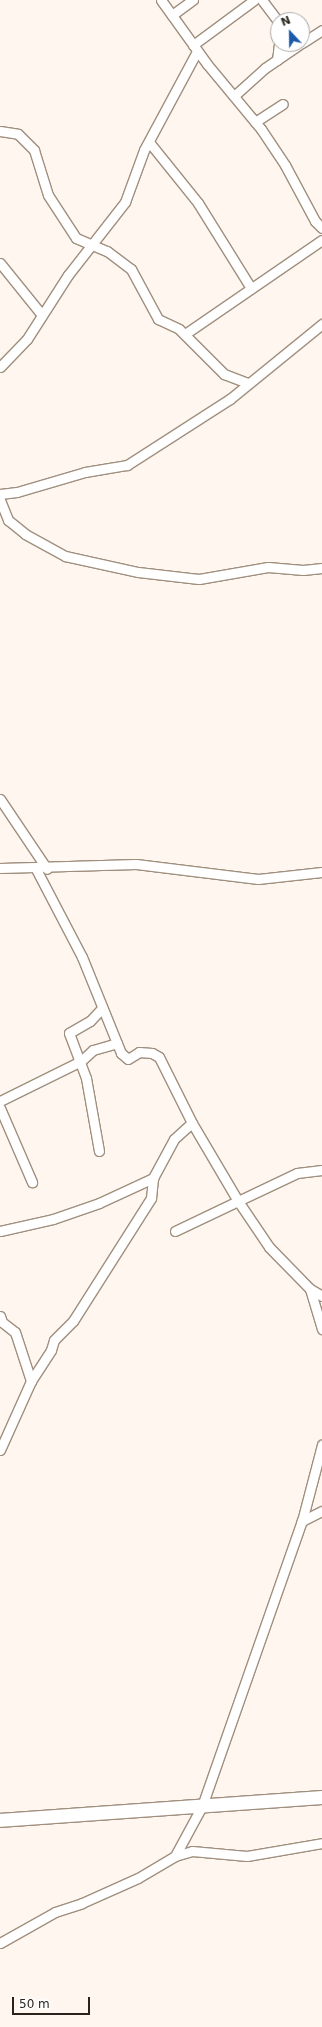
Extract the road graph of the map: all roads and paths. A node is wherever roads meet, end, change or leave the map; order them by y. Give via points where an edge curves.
1 (161, 0) edge
2 (193, 0) edge
3 (254, 0) edge
4 (262, 0) edge
5 (271, 12) edge
6 (172, 15) junction
7 (322, 30) edge
8 (310, 37) edge
9 (195, 48) junction
10 (278, 52) edge
11 (288, 52) edge
12 (277, 60) junction
13 (235, 96) junction
14 (283, 104) dead end
15 (255, 122) junction
16 (0, 131) edge
17 (149, 142) junction
18 (322, 228) edge
19 (322, 240) edge
20 (92, 245) junction
21 (0, 264) edge
22 (251, 288) junction
23 (42, 316) junction
24 (322, 324) edge
25 (185, 334) junction
26 (0, 367) edge
27 (248, 383) junction
28 (0, 494) edge
29 (0, 500) edge
30 (322, 568) edge
31 (0, 799) edge
32 (0, 868) edge
33 (47, 868) junction
34 (36, 869) junction
35 (322, 872) edge
36 (102, 1008) junction
37 (117, 1043) junction
38 (81, 1061) junction
39 (0, 1101) edge
40 (0, 1108) edge
41 (192, 1123) junction
42 (99, 1151) dead end
43 (322, 1170) edge
44 (153, 1178) junction
45 (32, 1182) dead end
46 (238, 1200) junction
47 (0, 1231) edge
48 (175, 1231) dead end
49 (310, 1290) junction
50 (322, 1296) edge
51 (0, 1316) edge
52 (322, 1329) edge
53 (31, 1381) junction
54 (322, 1445) edge
55 (0, 1450) edge
56 (322, 1511) edge
57 (302, 1521) junction
58 (322, 1797) edge
59 (202, 1806) junction
60 (0, 1820) edge
61 (322, 1843) edge
62 (175, 1856) junction
63 (0, 1943) edge

1 - 6 street
2 - 6 street
3 - 9 street
4 - 5 street
6 - 9 street
7 - 8 street
9 - 13 street
9 - 17 street
10 - 12 street
11 - 12 street
12 - 13 street
13 - 15 street
14 - 15 street
15 - 18 street via 285,165 315,221
16 - 20 street via 18,134 26,140 34,150 40,175 57,211 76,238
17 - 20 street via 125,202
17 - 22 street via 198,203
19 - 22 street
20 - 23 street
20 - 25 street via 106,251 130,269 158,319
21 - 23 street
22 - 25 street
23 - 26 street via 27,339
24 - 27 street
25 - 27 street via 224,374
27 - 28 street via 230,399 127,465 85,472 17,492
29 - 30 street via 8,520 25,534 65,556 138,572 199,579 268,567 303,570
31 - 33 street
32 - 34 street
33 - 34 street
33 - 35 street via 136,864 258,879
34 - 36 street via 82,957
36 - 37 street
36 - 38 street via 90,1021 69,1033
37 - 38 street via 93,1050
37 - 41 street via 128,1059 139,1052 152,1052 159,1057
38 - 39 street
38 - 42 street
40 - 45 street
41 - 44 street via 174,1139
41 - 46 street
43 - 46 street via 297,1173
44 - 47 street via 93,1205 53,1219
44 - 53 street via 151,1198 73,1321 54,1340
46 - 48 street
46 - 49 street via 269,1247
49 - 50 street
49 - 52 street
51 - 53 street via 2,1322 15,1332
53 - 55 street
54 - 57 street
56 - 57 street
57 - 59 street
58 - 59 main road
59 - 60 main road
59 - 62 street
61 - 62 street via 247,1856 192,1852
62 - 63 street via 138,1878 55,1912

